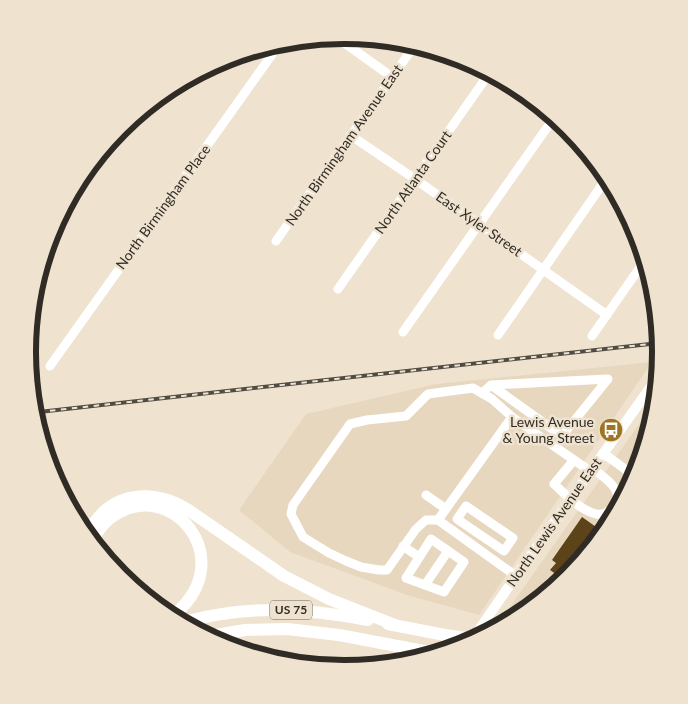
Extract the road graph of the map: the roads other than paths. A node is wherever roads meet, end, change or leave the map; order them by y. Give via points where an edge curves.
1 (346, 44) edge
2 (410, 52) edge
3 (273, 53) edge
4 (392, 77) junction
5 (485, 79) edge
6 (550, 123) edge
7 (350, 135) junction
8 (415, 179) junction
9 (602, 185) edge
10 (479, 224) junction
11 (276, 241) dead end
12 (640, 268) edge
13 (543, 270) junction
14 (338, 289) dead end
15 (606, 315) junction
16 (403, 332) dead end
17 (498, 335) dead end
18 (592, 336) dead end
19 (50, 366) dead end
20 (491, 385) junction
21 (649, 389) edge
22 (482, 393) junction
23 (512, 417) junction
24 (603, 453) junction
25 (574, 460) junction
26 (591, 470) junction
27 (628, 471) edge
28 (617, 494) edge
29 (426, 495) dead end
30 (570, 499) junction
31 (448, 506) junction
32 (463, 512) junction
33 (607, 513) edge
34 (438, 520) junction
35 (91, 527) edge
36 (96, 534) edge
37 (404, 546) junction
38 (448, 551) junction
39 (419, 557) junction
40 (516, 576) junction
41 (425, 585) junction
42 (178, 611) edge
43 (192, 620) edge
44 (395, 626) junction
45 (481, 628) edge
46 (222, 634) edge
47 (459, 637) edge
48 (419, 650) edge

1 - 4 street
2 - 4 street, North Birmingham Avenue East
3 - 19 street, North Birmingham Place
4 - 7 street, North Birmingham Avenue East
5 - 8 street, North Atlanta Court
6 - 10 street
7 - 8 street, East Xyler Street
7 - 11 street, North Birmingham Avenue East
8 - 10 street, East Xyler Street
8 - 14 street, North Atlanta Court
9 - 13 street
10 - 13 street, East Xyler Street
10 - 16 street
12 - 15 street
13 - 15 street, East Xyler Street
13 - 17 street
15 - 18 street
20 - 20 street via 579,381 608,379 562,436
20 - 22 street
21 - 24 main road, North Lewis Avenue East
22 - 23 street
22 - 37 street via 473,388 428,394 406,416 350,424 292,505 292,514 303,537 329,553 361,566 387,570
23 - 25 street
23 - 31 street
24 - 26 main road, North Lewis Avenue East
24 - 27 street
25 - 26 street
25 - 30 street via 554,484
26 - 28 street via 615,488
26 - 30 main road, North Lewis Avenue East
29 - 31 street
30 - 33 street via 589,512 601,515
30 - 40 main road, North Lewis Avenue East
31 - 32 street
31 - 34 street
32 - 32 street via 458,519 504,551 513,538 466,506
34 - 37 street via 426,520
34 - 40 street
35 - 44 highway via 106,510 119,502 145,496 164,499 187,509 284,576
36 - 42 highway via 111,517 137,507 162,508 182,520 198,542 202,570 195,590
37 - 39 street
38 - 39 street via 431,539
38 - 41 street
38 - 41 street via 464,562 444,592
39 - 41 street via 406,578
40 - 45 main road, North Lewis Avenue East
43 - 44 highway, US 75 via 231,612 292,610
44 - 47 highway, US 75
46 - 48 highway, US 75 via 288,629

